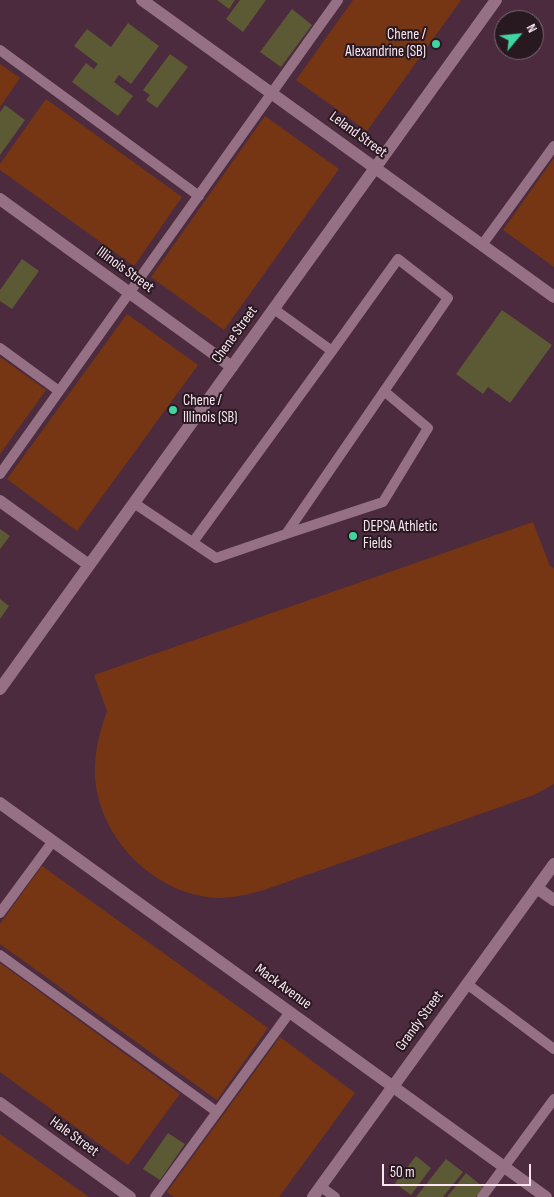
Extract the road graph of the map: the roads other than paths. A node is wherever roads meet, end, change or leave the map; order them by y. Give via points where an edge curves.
1 (142, 0) edge
2 (338, 0) edge
3 (496, 0) edge
4 (0, 50) edge
5 (271, 93) junction
6 (554, 146) edge
7 (375, 168) junction
8 (199, 196) junction
9 (0, 199) edge
10 (482, 245) junction
11 (130, 293) junction
12 (554, 297) edge
13 (274, 309) junction
14 (0, 348) edge
15 (332, 351) junction
16 (232, 367) junction
17 (59, 391) junction
18 (384, 391) junction
19 (0, 474) edge
20 (0, 501) edge
21 (134, 503) junction
22 (286, 534) junction
23 (192, 542) junction
24 (89, 565) junction
25 (0, 688) edge
26 (0, 803) edge
27 (53, 841) junction
28 (554, 864) edge
29 (537, 888) junction
30 (554, 900) edge
31 (0, 913) edge
32 (0, 955) edge
33 (467, 984) junction
34 (290, 1012) junction
35 (554, 1049) edge
36 (393, 1086) junction
37 (554, 1099) edge
38 (0, 1103) edge
39 (217, 1112) junction
40 (503, 1166) junction
41 (317, 1192) edge
42 (130, 1197) edge
43 (155, 1197) edge
44 (335, 1197) edge
45 (482, 1197) edge
46 (546, 1197) edge

1 - 5 street, Leland Street
2 - 5 lane
3 - 7 street, Chene Street
4 - 8 lane
5 - 7 street, Leland Street
5 - 8 lane
6 - 10 lane
7 - 10 street, Leland Street
7 - 13 street, Chene Street
8 - 11 lane
9 - 11 street, Illinois Street
10 - 12 street, Leland Street
11 - 16 street, Illinois Street
11 - 17 lane
13 - 15 lane
13 - 16 street, Chene Street
14 - 17 lane
15 - 18 lane via 398,259 448,298
15 - 23 lane
16 - 21 street, Chene Street
17 - 19 lane
18 - 22 lane
18 - 22 lane via 428,428 383,502
20 - 24 street
21 - 23 lane
21 - 24 street, Chene Street
22 - 23 lane via 216,558
24 - 25 street, Chene Street
26 - 27 street, Mack Avenue
27 - 31 lane
27 - 34 street, Mack Avenue
28 - 29 street, Grandy Street
29 - 30 street
29 - 33 street, Grandy Street
32 - 39 lane
33 - 35 lane
33 - 36 street, Grandy Street
34 - 36 street, Mack Avenue
34 - 39 lane
36 - 40 street, Mack Avenue
36 - 41 street, Grandy Street
37 - 40 lane
38 - 42 street, Hale Street
39 - 43 lane
40 - 45 lane
40 - 46 street, Mack Avenue
41 - 44 lane

